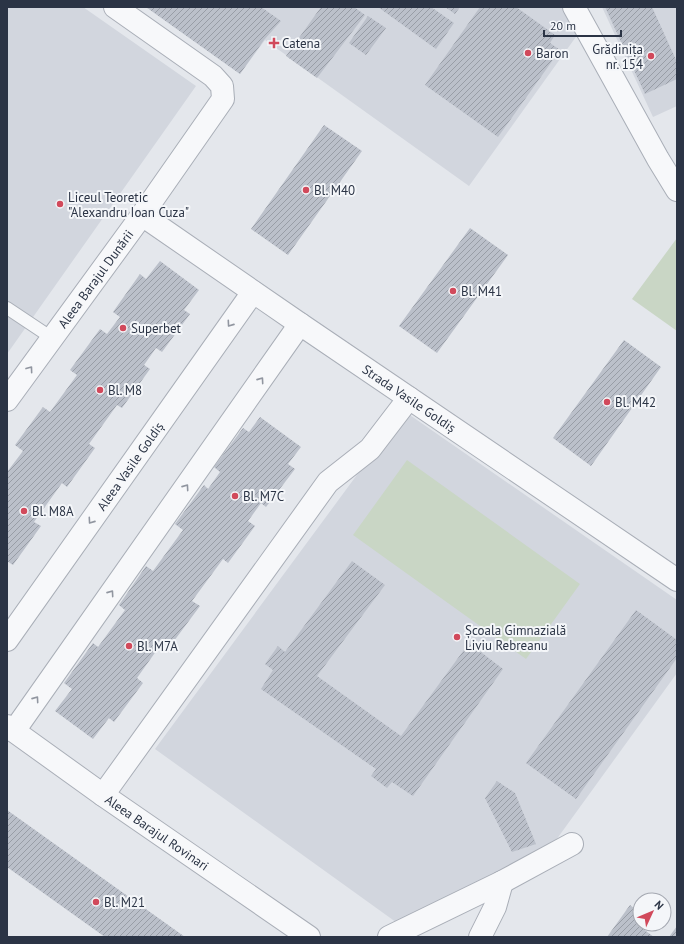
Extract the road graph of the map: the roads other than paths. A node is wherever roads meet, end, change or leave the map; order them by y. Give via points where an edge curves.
1 (115, 7) edge
2 (574, 7) edge
3 (677, 190) edge
4 (142, 215) junction
5 (253, 292) junction
6 (7, 308) edge
7 (300, 324) junction
8 (52, 338) junction
9 (409, 398) junction
10 (7, 400) edge
11 (677, 580) edge
12 (7, 640) edge
13 (10, 729) edge
14 (102, 795) junction
15 (572, 844) dead end
16 (502, 882) junction
17 (309, 937) edge
18 (389, 937) edge
19 (480, 937) edge

1 - 4 street, Aleea Barajul Dunării via 213,76 222,86 223,99
2 - 3 street
4 - 5 street, Strada Vasile Goldiș
4 - 8 street, Aleea Barajul Dunării
5 - 7 street, Strada Vasile Goldiș
5 -> 12 street, Aleea Vasile Goldiș
6 - 8 lane
7 - 9 street, Strada Vasile Goldiș
13 -> 7 street
10 -> 8 street, Aleea Barajul Dunării
9 - 11 street, Strada Vasile Goldiș
9 - 14 street via 370,449 328,482
13 - 14 street, Aleea Barajul Rovinari
14 - 17 street, Aleea Barajul Rovinari
15 - 16 street
16 - 18 street
16 - 19 street via 495,907

